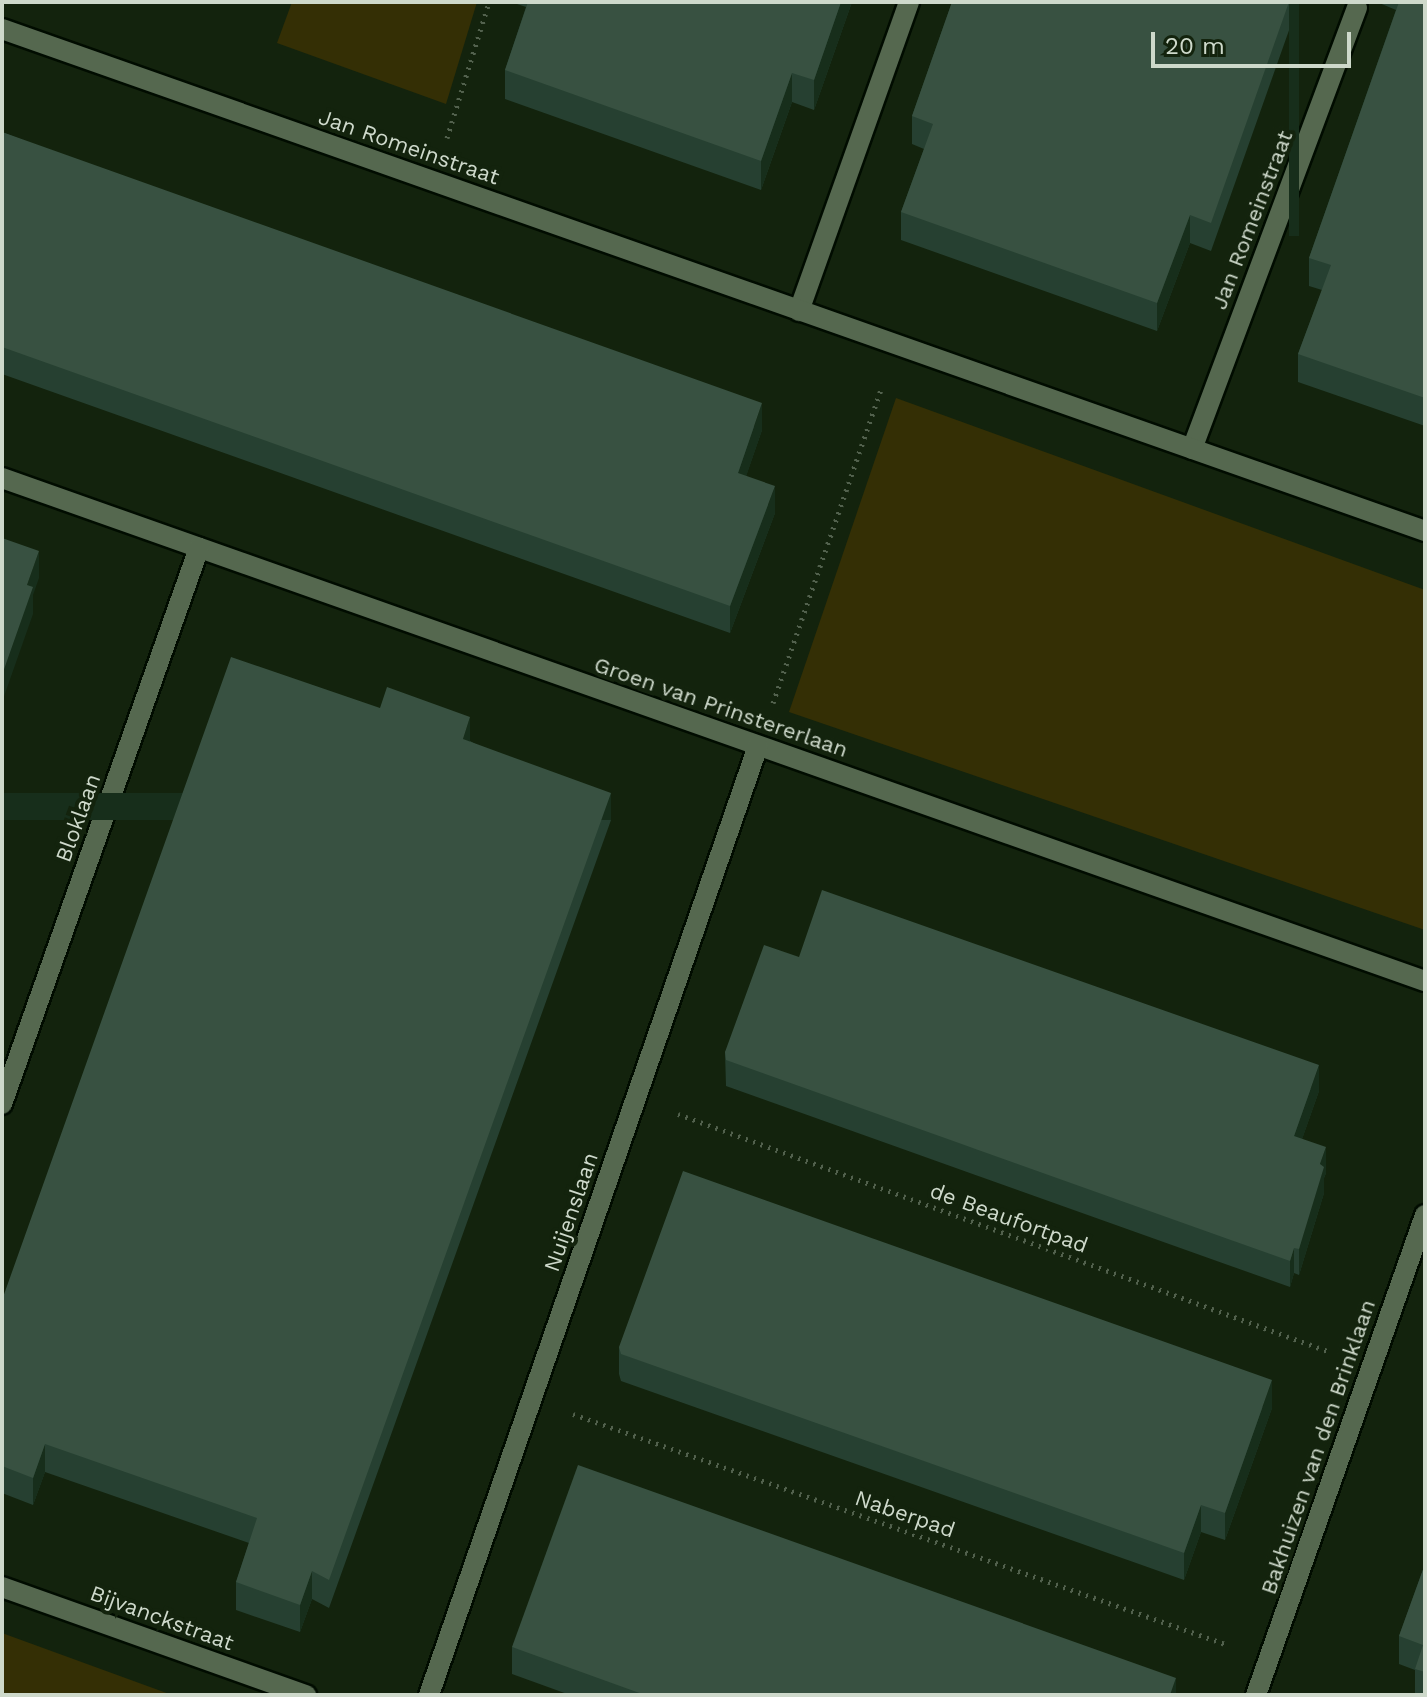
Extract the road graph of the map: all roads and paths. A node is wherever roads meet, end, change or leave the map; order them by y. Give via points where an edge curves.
1 (489, 2) edge
2 (909, 2) edge
3 (1357, 8) dead end
4 (2, 29) edge
5 (434, 181) junction
6 (799, 311) junction
7 (897, 345) junction
8 (1192, 449) junction
9 (2, 478) edge
10 (1425, 531) edge
11 (199, 548) junction
12 (758, 746) junction
13 (1425, 981) edge
14 (636, 1098) junction
15 (2, 1104) edge
16 (1425, 1215) edge
17 (1371, 1367) junction
18 (531, 1399) junction
19 (2, 1587) edge
20 (1268, 1660) junction
21 (306, 1695) edge
22 (429, 1695) edge
23 (1256, 1695) edge

1 - 5 path
2 - 6 street
3 - 8 street, Jan Romeinstraat
4 - 5 street, Jan Romeinstraat
5 - 6 street, Jan Romeinstraat
6 - 7 street, Jan Romeinstraat
7 - 8 street, Jan Romeinstraat
7 - 12 path
8 - 10 street, Jan Romeinstraat
9 - 11 street, Groen van Prinstererlaan
11 - 12 street, Groen van Prinstererlaan
11 - 15 street, Bloklaan
12 - 13 street, Groen van Prinstererlaan
12 - 14 street, Nuijenslaan
14 - 17 path, de Beaufortpad
14 - 18 street, Nuijenslaan
16 - 17 street, Bakhuizen van den Brinklaan
17 - 20 street, Bakhuizen van den Brinklaan
18 - 20 path, Naberpad
18 - 22 street, Nuijenslaan
19 - 21 street, Bijvanckstraat
20 - 23 street, Bakhuizen van den Brinklaan

